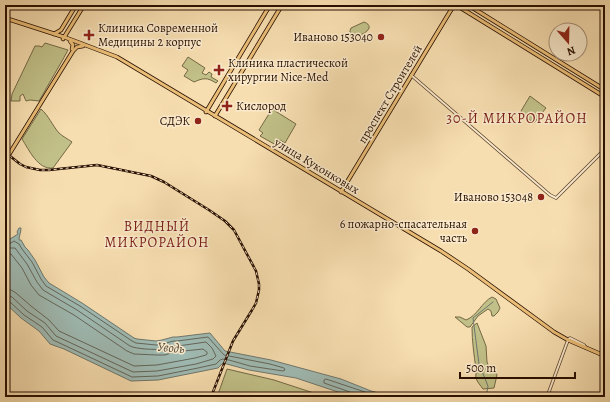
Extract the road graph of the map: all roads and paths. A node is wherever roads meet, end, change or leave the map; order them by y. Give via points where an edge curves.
1 (76, 5) edge
2 (84, 5) edge
3 (270, 5) edge
4 (282, 5) edge
5 (454, 5) edge
6 (468, 5) edge
7 (70, 16) junction
8 (5, 19) edge
9 (75, 19) junction
10 (66, 33) junction
11 (54, 34) junction
12 (63, 38) junction
13 (70, 40) junction
14 (78, 43) junction
15 (532, 45) junction
16 (82, 46) junction
17 (73, 50) junction
18 (529, 50) junction
19 (548, 55) edge
20 (547, 61) joint
21 (560, 62) edge
22 (411, 75) junction
23 (583, 76) junction
24 (580, 82) junction
25 (605, 90) edge
26 (605, 97) edge
27 (210, 113) junction
28 (605, 148) edge
29 (5, 160) edge
30 (296, 165) junction
31 (341, 191) junction
32 (568, 340) junction
33 (604, 356) edge
34 (547, 397) edge

1 - 7 main road
2 - 9 main road
3 - 27 main road
4 - 27 main road via 217,112
5 - 18 main road
5 - 22 main road, проспект Строителей
6 - 15 main road
7 - 9 main road
7 - 11 main road via 61,30
8 - 11 main road, улица Куконковых
8 - 12 main road, улица Куконковых
9 - 10 main road
10 - 12 main road
10 - 13 main road
11 - 12 main road, улица Куконковых
12 - 13 main road, улица Куконковых
13 - 14 main road, улица Куконковых
13 - 17 main road
14 - 16 main road, улица Куконковых
14 - 17 main road
14 - 27 main road, улица Куконковых via 118,57
15 - 18 street
15 - 19 main road
16 - 17 main road
16 - 27 main road, улица Куконковых via 117,59
17 - 29 main road
18 - 20 main road
20 - 24 main road
21 - 23 main road
22 - 28 street via 550,196 556,198
22 - 31 main road, проспект Строителей
23 - 24 street
23 - 25 main road
24 - 26 main road
27 - 30 main road, улица Куконковых
27 - 30 main road, улица Куконковых
30 - 31 main road, улица Куконковых
31 - 32 main road, улица Куконковых via 460,264 547,329
32 - 33 main road, улица Куконковых
32 - 33 main road, улица Куконковых
32 - 34 street

